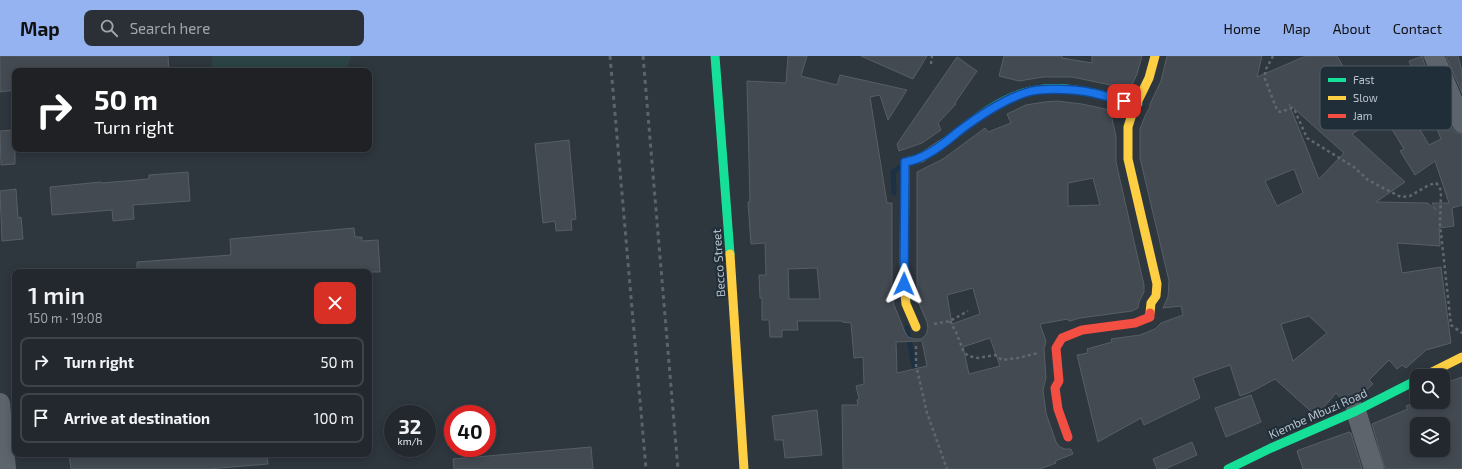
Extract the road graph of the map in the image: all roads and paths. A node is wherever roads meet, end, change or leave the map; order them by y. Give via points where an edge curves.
1 (715, 56) edge
2 (932, 56) edge
3 (1155, 56) edge
4 (1273, 56) edge
5 (1434, 56) edge
6 (931, 64) dead end
7 (1438, 66) edge
8 (1452, 99) edge
9 (1138, 104) junction
10 (1462, 123) edge
11 (968, 310) dead end
12 (950, 321) junction
13 (916, 327) junction
14 (1462, 333) edge
15 (1062, 338) junction
16 (1462, 357) edge
17 (1438, 369) edge
18 (1410, 384) edge
19 (0, 403) edge
20 (1356, 411) junction
21 (1068, 436) dead end
22 (6, 469) edge
23 (744, 469) edge
24 (947, 469) edge
25 (1228, 469) edge
26 (1374, 469) edge

1 - 23 street, Becco Street
2 - 6 path
3 - 9 street
4 - 14 path via 1265,71 1265,79 1277,110 1280,112 1292,108 1307,138 1354,167 1368,180 1401,197 1410,196 1429,184 1436,183 1439,186 1442,196 1440,224 1451,325
5 - 7 street
8 - 10 street
9 - 13 street via 1082,91 1029,91 977,117 940,147 905,162 904,284 906,304
9 - 15 street via 1128,127 1128,159 1157,284 1150,317 1135,323 1082,330
11 - 12 path
12 - 13 path
12 - 15 path via 963,350 968,356 978,358 995,355 1002,360 1036,354
13 - 24 path via 916,365 928,413
15 - 21 street via 1056,348 1059,381 1055,388 1058,409
16 - 17 street
18 - 20 street, Kiembe Mbuzi Road
19 - 22 street
20 - 25 street, Kiembe Mbuzi Road
20 - 26 street

